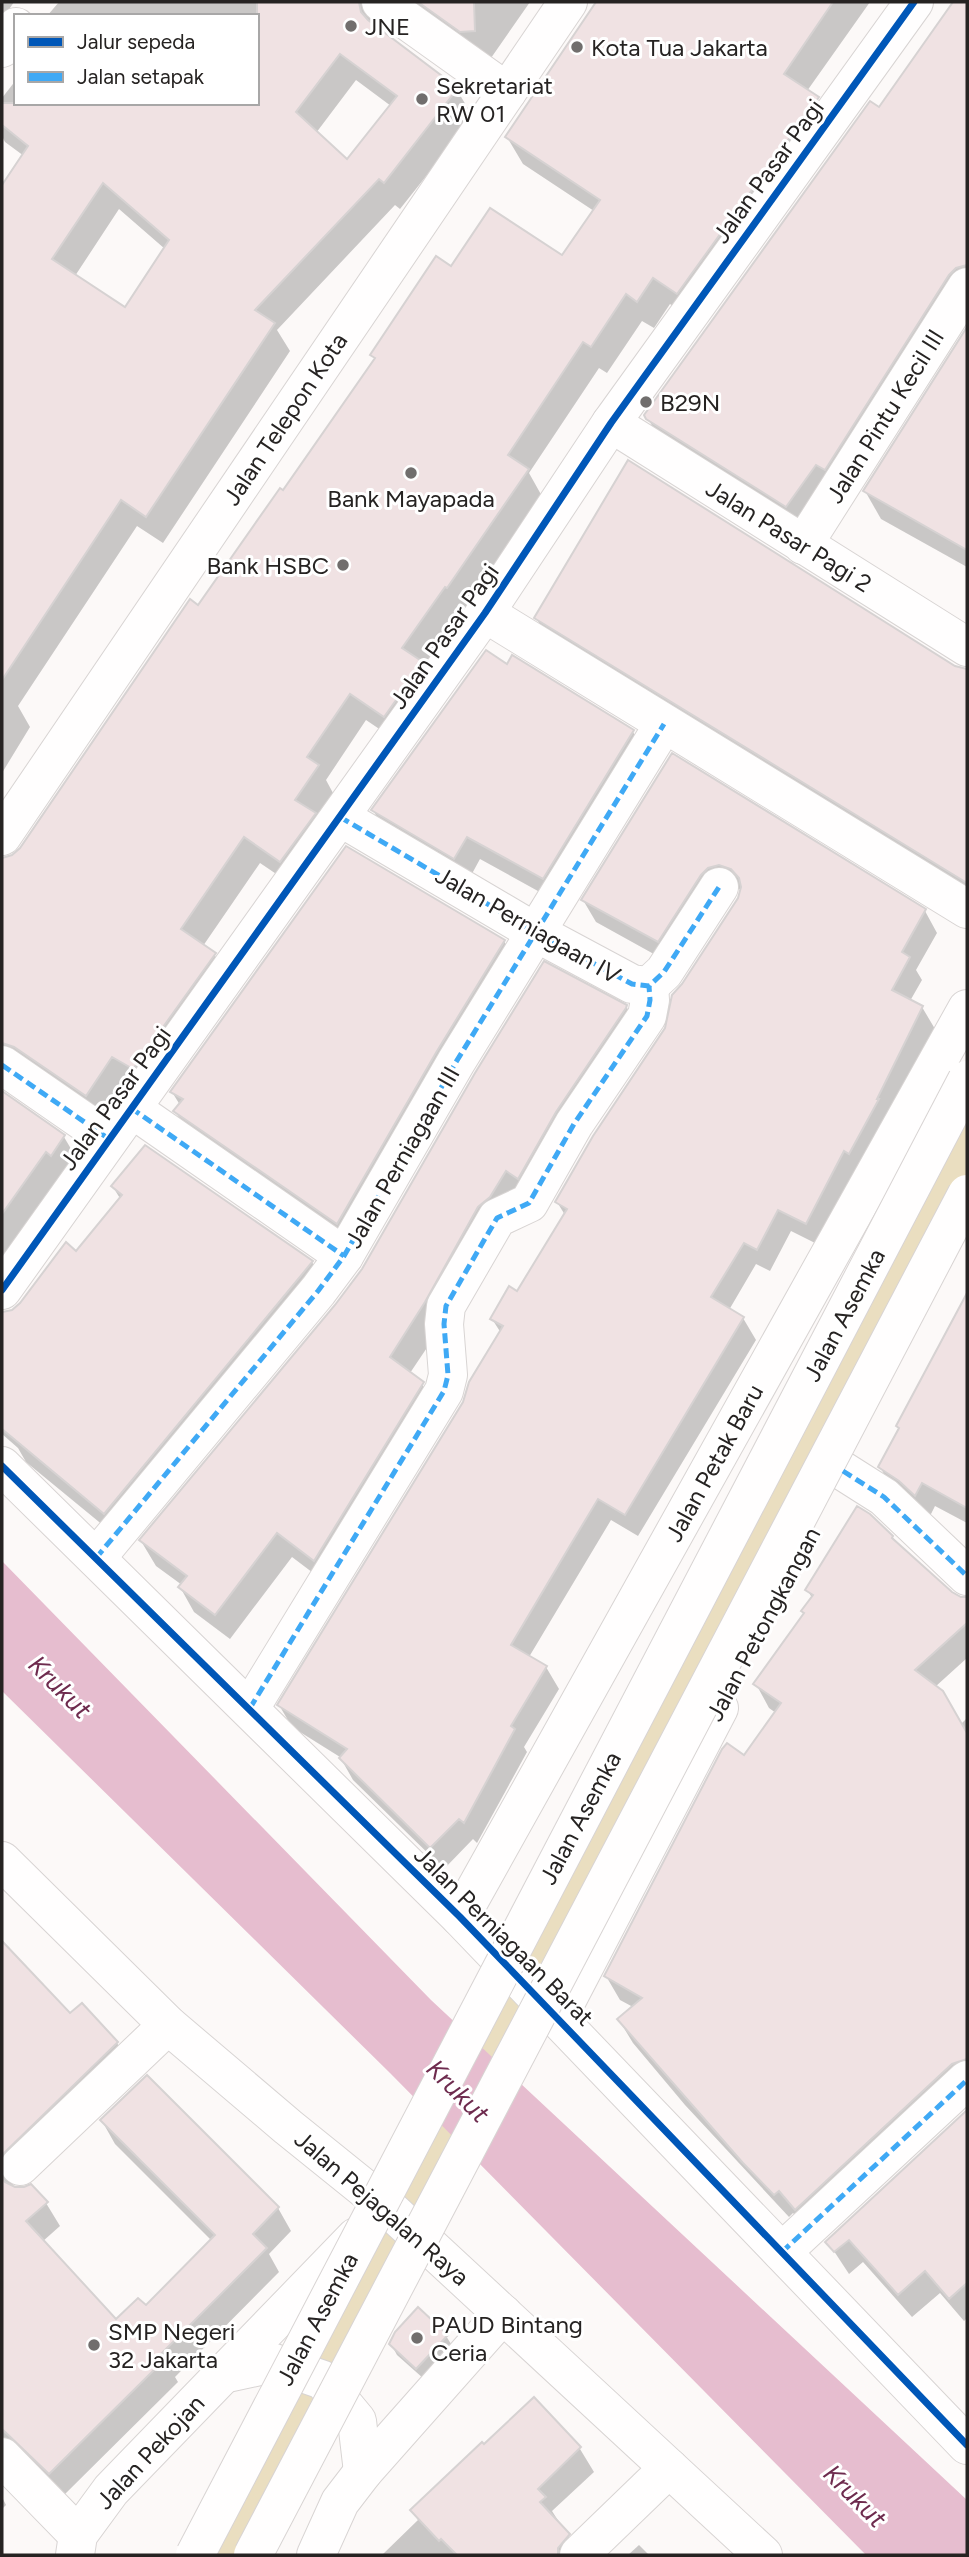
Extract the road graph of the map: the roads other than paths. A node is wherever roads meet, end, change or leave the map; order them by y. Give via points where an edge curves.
1 (381, 2) edge
2 (568, 2) edge
3 (914, 2) edge
4 (14, 30) edge
5 (2, 48) edge
6 (507, 92) junction
7 (967, 287) edge
8 (611, 424) junction
9 (803, 545) junction
10 (485, 613) junction
11 (967, 647) edge
12 (664, 724) junction
13 (340, 817) junction
14 (2, 835) edge
15 (719, 887) dead end
16 (967, 909) edge
17 (535, 932) junction
18 (649, 986) junction
19 (967, 1009) edge
20 (2, 1065) edge
21 (967, 1080) edge
22 (131, 1108) junction
23 (108, 1139) junction
24 (967, 1194) edge
25 (967, 1231) edge
26 (344, 1256) junction
27 (2, 1290) edge
28 (2, 1466) edge
29 (843, 1471) junction
30 (96, 1558) junction
31 (967, 1576) edge
32 (250, 1708) junction
33 (2, 1861) edge
34 (460, 1917) junction
35 (558, 2017) junction
36 (168, 2025) junction
37 (967, 2080) edge
38 (20, 2166) dead end
39 (386, 2207) junction
40 (782, 2252) junction
41 (503, 2314) junction
42 (223, 2374) junction
43 (967, 2445) edge
44 (2, 2457) edge
45 (669, 2468) junction
46 (363, 2472) junction
47 (77, 2545) edge
48 (195, 2555) edge
49 (253, 2555) edge
50 (316, 2555) edge
51 (579, 2555) edge
52 (763, 2555) edge

1 - 6 street
2 - 6 street, Jalan Telepon Kota
3 - 8 street, Jalan Pasar Pagi
4 - 5 street
6 - 14 street, Jalan Telepon Kota
7 - 9 street, Jalan Pintu Kecil III
8 - 9 street, Jalan Pasar Pagi 2
8 - 10 street, Jalan Pasar Pagi
9 - 11 street, Jalan Pasar Pagi 2
10 - 12 street
10 - 13 street, Jalan Pasar Pagi
12 - 16 street
12 - 17 street, Jalan Perniagaan III
13 - 17 street, Jalan Perniagaan IV
13 - 22 street, Jalan Pasar Pagi
15 - 18 street, Jalan Perniagaan IV via 664,972
17 - 18 street, Jalan Perniagaan IV via 632,984
17 - 26 street, Jalan Perniagaan III
18 - 32 street via 647,1016 574,1124 529,1203 497,1218 446,1306 448,1375 444,1391
19 - 34 street, Jalan Petak Baru
20 - 23 street
21 - 48 street, Jalan Asemka, bridge
22 - 23 street, Jalan Pasar Pagi
22 - 26 street
23 - 27 street, Jalan Pasar Pagi
24 - 49 street, bridge
25 - 29 street, Jalan Petongkangan
26 - 30 street, Jalan Perniagaan III
28 - 30 street, Jalan Perniagaan Barat
29 - 31 street via 884,1497
29 - 35 street, Jalan Petongkangan
30 - 32 street, Jalan Perniagaan Barat
32 - 34 street, Jalan Perniagaan Barat
33 - 36 street, Jalan Pejagalan Raya
34 - 35 street, Jalan Perniagaan Barat
35 - 40 street, Jalan Perniagaan Barat
36 - 38 street
36 - 39 street, Jalan Pejagalan Raya
37 - 40 street
39 - 41 street, Jalan Pejagalan Raya
39 - 42 street, Jalan Pekojan
40 - 43 street, Jalan Perniagaan Barat
41 - 45 street, Jalan Pejagalan Raya
41 - 46 street
42 - 46 street via 274,2363 323,2380 356,2420
42 - 47 street, Jalan Pekojan via 111,2490
44 - 47 street
45 - 51 street
45 - 52 street, Jalan Pejagalan Raya
46 - 50 street via 340,2502

